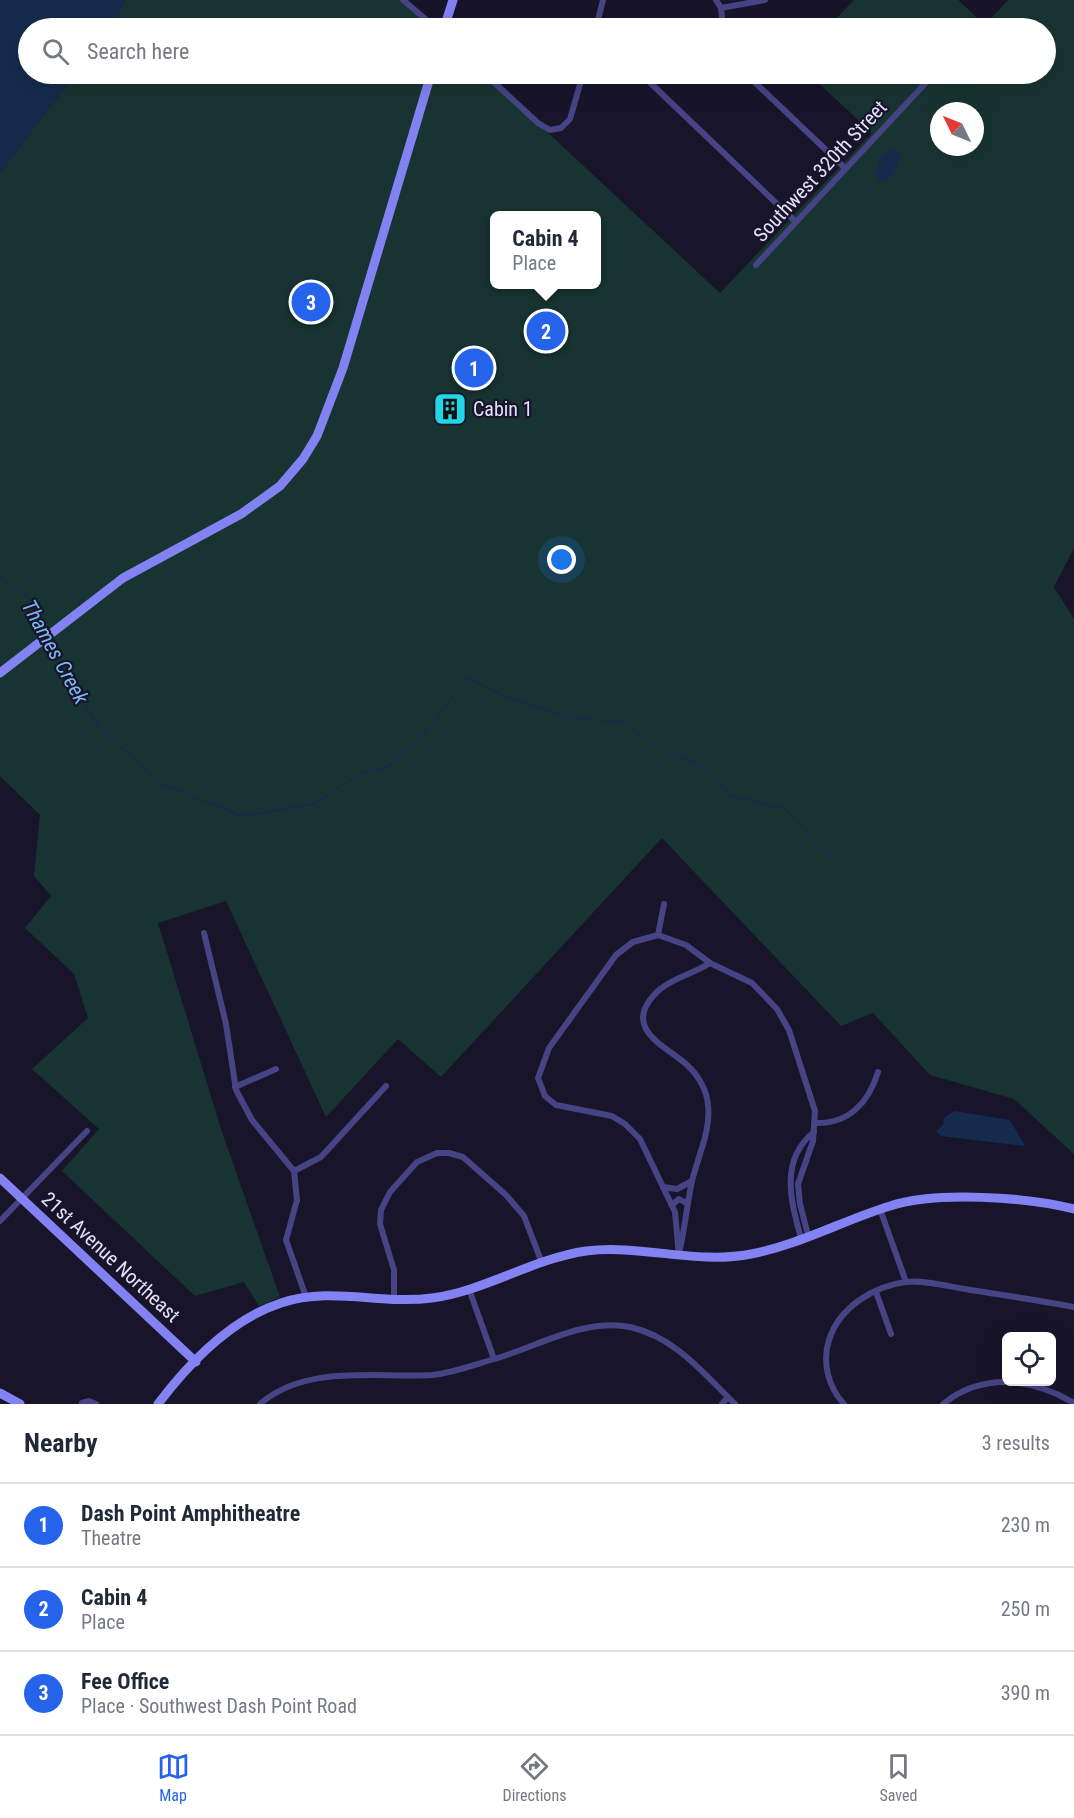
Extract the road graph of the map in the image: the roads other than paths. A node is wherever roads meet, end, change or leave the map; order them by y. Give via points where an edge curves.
1 (403, 0) edge
2 (453, 0) edge
3 (603, 0) edge
4 (716, 0) edge
5 (765, 0) edge
6 (721, 8) junction
7 (424, 18) edge
8 (447, 18) edge
9 (598, 18) edge
10 (722, 18) edge
11 (428, 84) edge
12 (496, 84) edge
13 (580, 84) edge
14 (651, 84) edge
15 (757, 84) edge
16 (925, 84) edge
17 (845, 168) junction
18 (796, 222) junction
19 (756, 265) dead end
20 (0, 673) edge
21 (664, 904) dead end
22 (204, 933) dead end
23 (658, 935) junction
24 (710, 963) junction
25 (276, 1069) dead end
26 (878, 1072) dead end
27 (386, 1086) dead end
28 (235, 1087) junction
29 (816, 1123) junction
30 (87, 1131) dead end
31 (294, 1172) junction
32 (0, 1178) edge
33 (693, 1179) junction
34 (663, 1186) junction
35 (23, 1199) junction
36 (688, 1204) junction
37 (672, 1205) junction
38 (880, 1209) junction
39 (1074, 1209) edge
40 (0, 1221) edge
41 (805, 1236) junction
42 (679, 1256) junction
43 (542, 1263) junction
44 (906, 1282) junction
45 (469, 1289) junction
46 (876, 1292) junction
47 (306, 1297) junction
48 (394, 1300) junction
49 (1074, 1307) edge
50 (891, 1334) dead end
51 (494, 1359) junction
52 (196, 1362) junction
53 (0, 1393) edge
54 (166, 1395) junction
55 (728, 1397) junction
56 (82, 1403) edge
57 (841, 1403) edge
58 (1074, 1403) edge
59 (20, 1404) edge
60 (96, 1404) edge
61 (150, 1404) edge
62 (158, 1404) edge
63 (260, 1404) edge
64 (722, 1404) edge
65 (735, 1404) edge
66 (943, 1404) edge

1 - 7 street
2 - 8 street
3 - 9 street
4 - 6 street
5 - 6 street
6 - 10 street
11 - 20 street via 344,368 330,408 303,459 265,499 123,578
12 - 13 street via 544,128 557,130 570,119
14 - 18 street
15 - 17 street
16 - 17 street, Southwest 320th Street
17 - 18 street, Southwest 320th Street
18 - 19 street, Southwest 320th Street
21 - 23 street
22 - 28 street via 224,1013
23 - 24 street via 686,945
23 - 34 street via 633,942 616,954 549,1047 538,1077 545,1096 556,1105 604,1113 625,1124 646,1148
24 - 29 street via 752,983 777,1009 798,1053
24 - 33 street via 658,992 647,1006 645,1016 654,1042 686,1064 706,1094 707,1127
25 - 28 street
26 - 29 street via 854,1113 832,1122
27 - 31 street via 321,1157
28 - 31 street via 252,1120
29 - 41 street via 798,1184
30 - 35 street
31 - 47 street via 297,1200 286,1240
32 - 35 street, 21st Avenue Northeast
33 - 34 street via 677,1189
33 - 36 street
34 - 37 street
35 - 40 street
35 - 52 street, 21st Avenue Northeast
36 - 37 street via 679,1199
36 - 42 street
37 - 42 street
38 - 39 street via 946,1197
38 - 41 street
38 - 44 street
41 - 42 street via 749,1255
42 - 43 street via 599,1250
43 - 45 street
43 - 48 street via 524,1216 506,1195 459,1155 428,1155 395,1186 381,1210 380,1224 394,1270
44 - 46 street
44 - 49 street
45 - 48 street via 434,1298
45 - 51 street
46 - 50 street
46 - 57 street via 855,1303 840,1318 828,1343 827,1371
47 - 48 street via 342,1294
47 - 52 street via 271,1307 245,1321
51 - 55 street via 578,1330 623,1326 649,1333 675,1347
51 - 63 street via 430,1375 320,1377 277,1392
52 - 54 street
53 - 59 street
54 - 61 street
54 - 62 street
55 - 64 street
55 - 65 street
56 - 60 street
58 - 66 street via 1043,1388 1007,1382 976,1386

